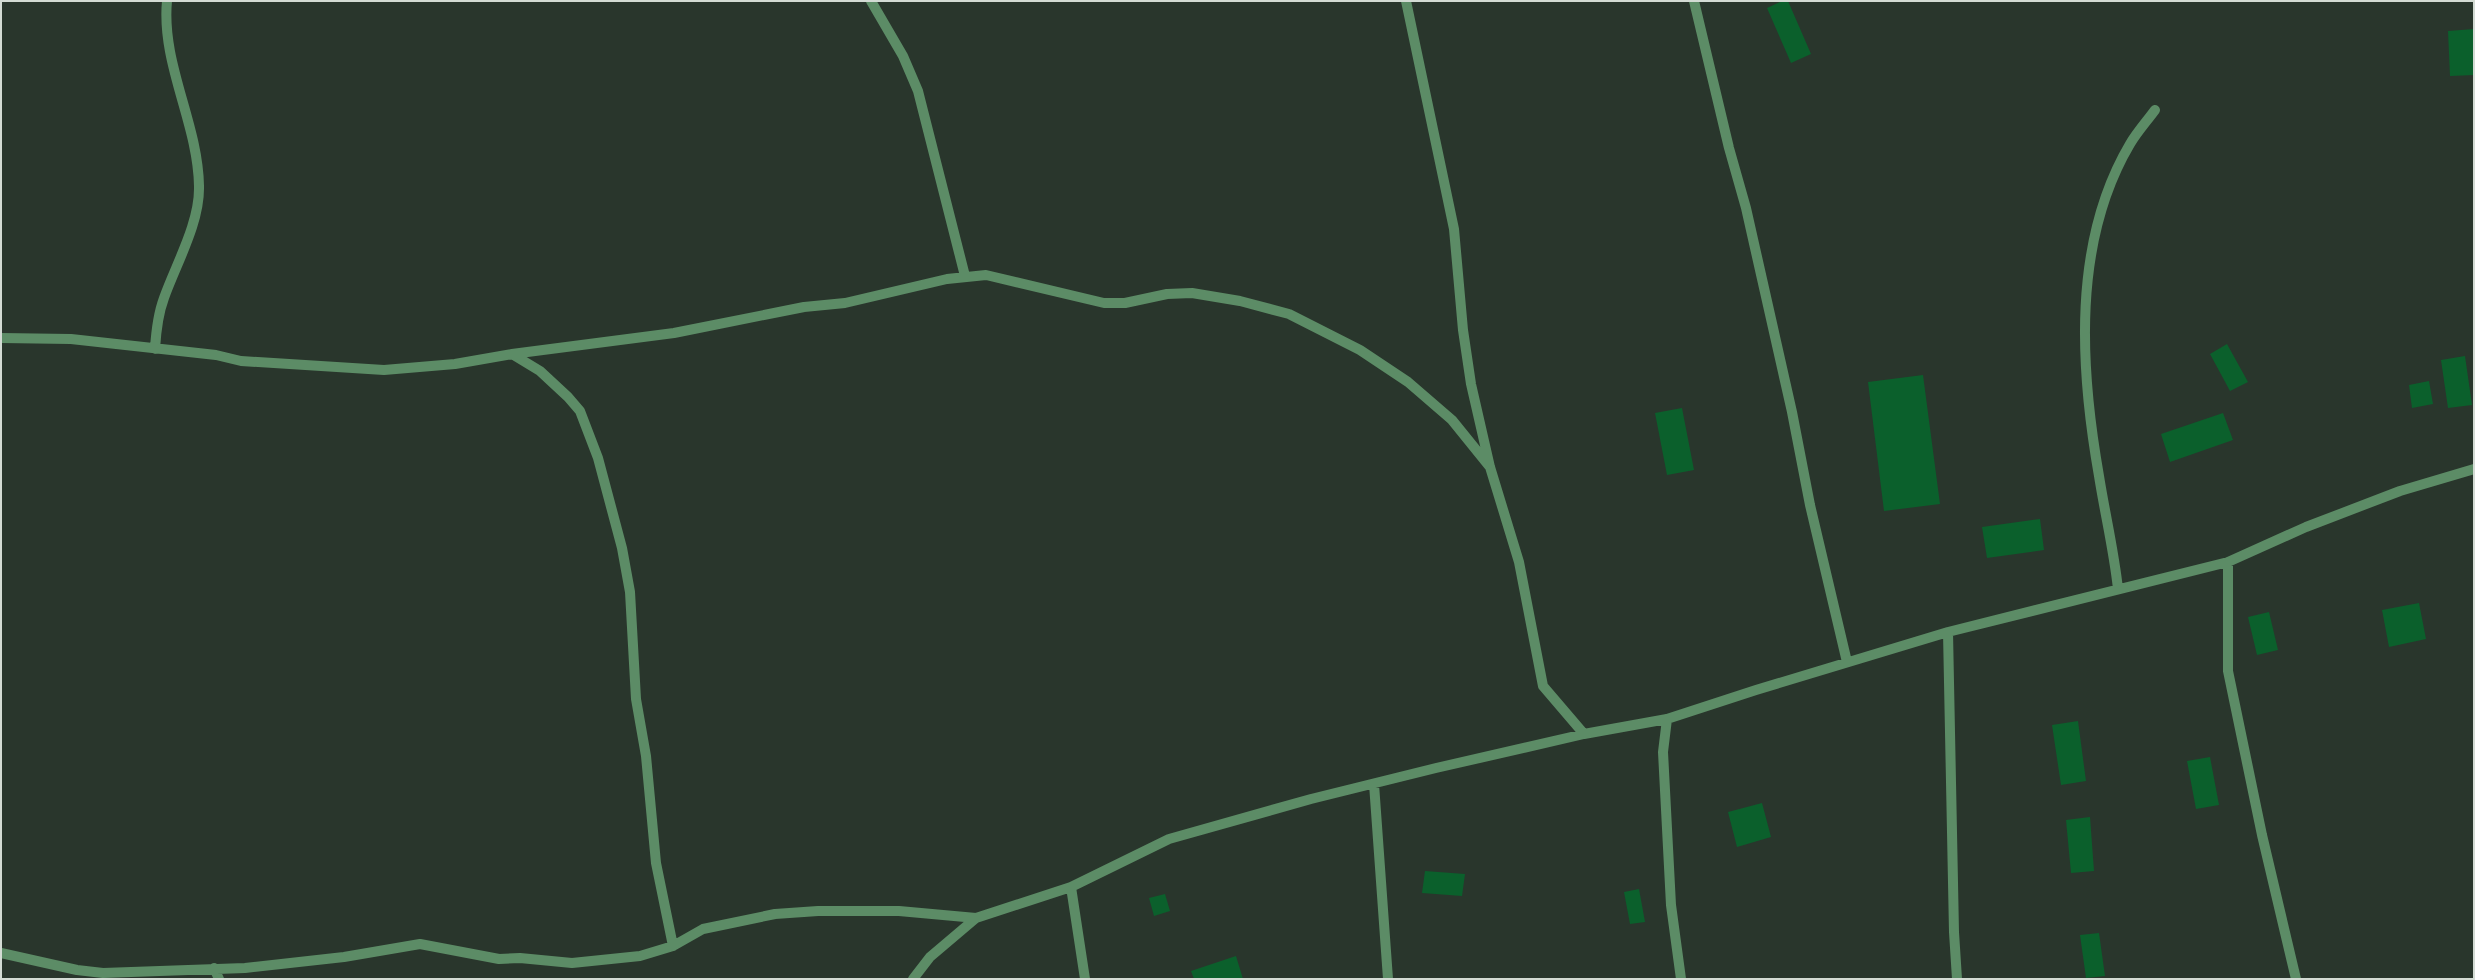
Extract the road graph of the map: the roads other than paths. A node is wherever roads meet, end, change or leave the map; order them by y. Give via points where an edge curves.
1 (167, 1) edge
2 (871, 1) edge
3 (1406, 1) edge
4 (1694, 1) edge
5 (2155, 110) dead end
6 (965, 276) junction
7 (1, 338) edge
8 (155, 349) junction
9 (512, 354) junction
10 (1490, 467) junction
11 (2474, 469) edge
12 (2228, 562) junction
13 (2118, 589) junction
14 (1948, 632) junction
15 (1847, 662) junction
16 (1667, 719) junction
17 (1584, 734) junction
18 (1374, 784) junction
19 (1071, 887) junction
20 (976, 918) junction
21 (673, 946) junction
22 (1, 953) edge
23 (214, 968) junction
24 (219, 979) edge
25 (913, 979) edge
26 (1085, 979) edge
27 (1388, 979) edge
28 (1681, 979) edge
29 (1957, 979) edge
30 (2296, 979) edge

1 - 8 street via 167,35 194,150 199,186 198,200 184,249 163,300
2 - 6 street via 905,61 918,91
3 - 10 street via 1454,229 1470,377
4 - 15 street via 1727,140 1748,215 1810,505
5 - 13 street via 2130,144 2110,183 2091,245 2086,306 2086,362 2092,421 2098,474 2115,558
6 - 9 street via 845,303 804,307 674,333
6 - 10 street via 986,275 1008,279 1104,303 1124,303 1167,294 1192,293 1240,301 1289,314 1360,350 1408,382 1452,420
7 - 8 street via 71,339
8 - 9 street via 216,355 241,361 384,370 455,364
9 - 21 street via 540,371 580,411 598,458 622,548 630,592 636,699 646,756 656,864
10 - 17 street via 1519,562 1543,686
11 - 12 street via 2393,494 2306,527
12 - 13 street
12 - 30 street via 2228,671 2262,835
13 - 14 street
14 - 15 street
14 - 29 street
15 - 16 street
16 - 17 street
16 - 28 street via 1663,752 1671,905
17 - 18 street
18 - 19 street via 1311,798 1169,839
18 - 27 street
19 - 20 street
19 - 26 street
20 - 21 street via 899,911 775,914 704,929
20 - 25 street via 930,957
21 - 23 street via 640,956 572,963 520,958 499,959 420,944 270,966
22 - 23 street via 77,970 104,973
23 - 24 street

